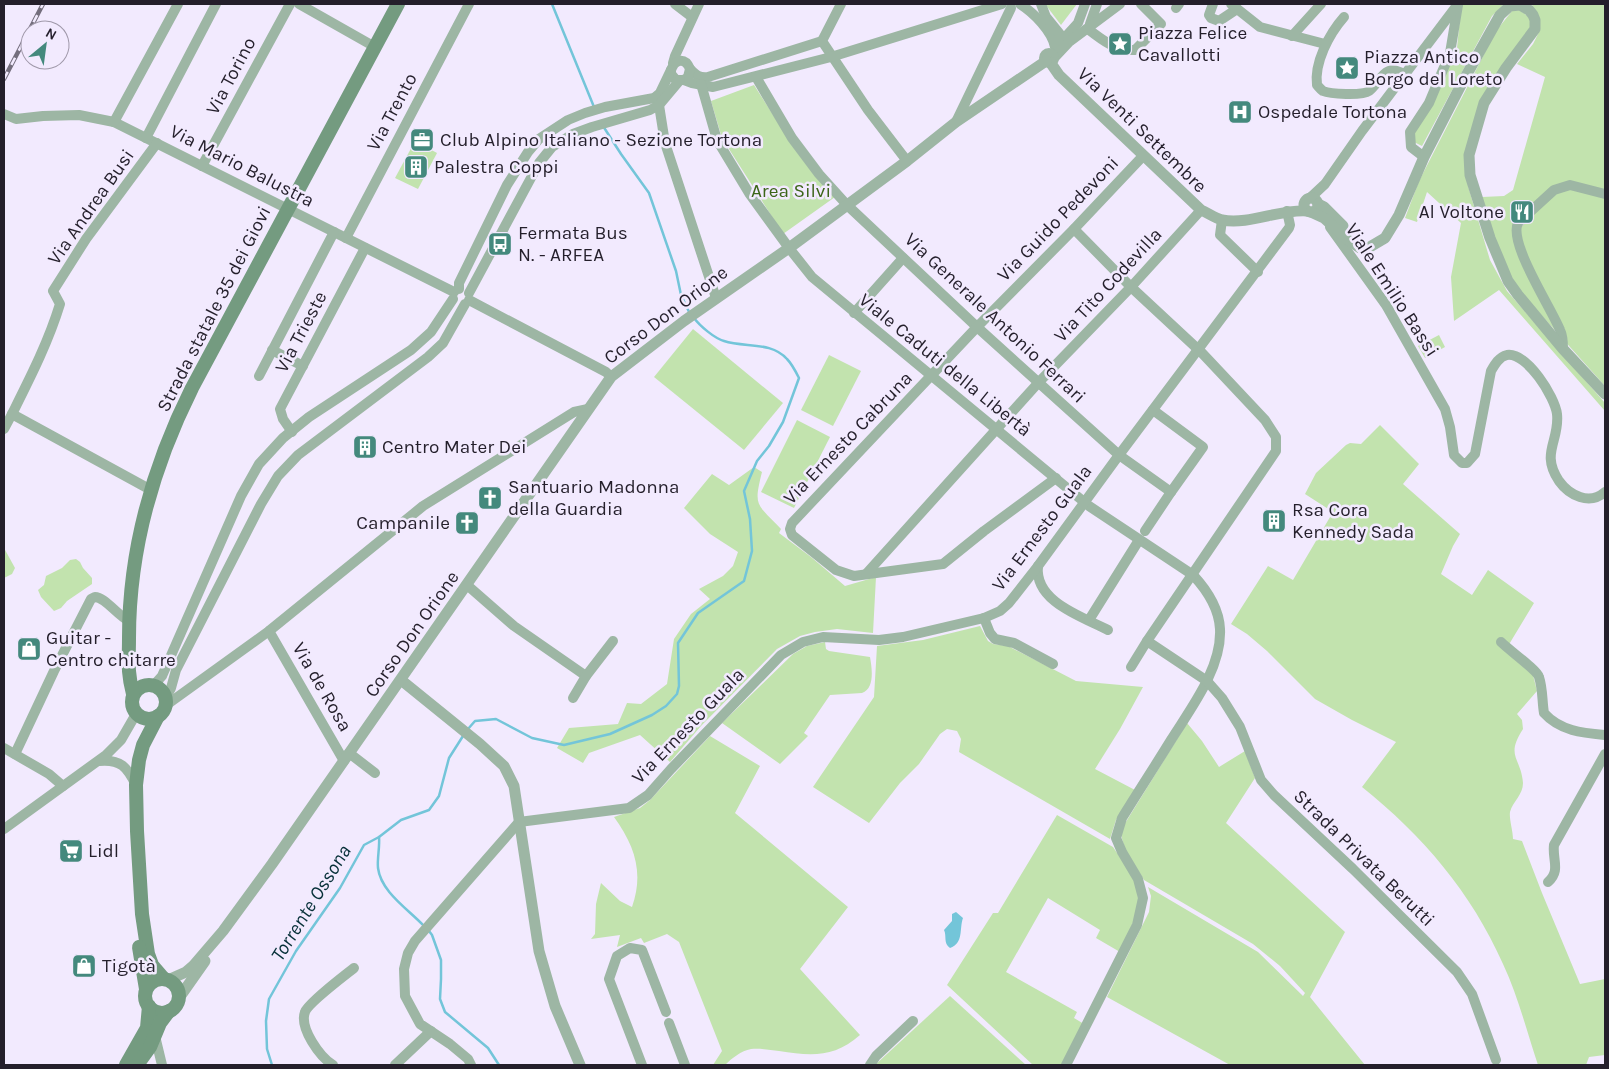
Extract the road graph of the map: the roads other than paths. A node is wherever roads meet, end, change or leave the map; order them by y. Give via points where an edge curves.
1 (178, 4) edge
2 (216, 4) edge
3 (290, 4) edge
4 (299, 4) edge
5 (398, 4) edge
6 (469, 4) edge
7 (675, 4) edge
8 (699, 4) edge
9 (841, 4) edge
10 (1041, 4) edge
11 (1085, 4) edge
12 (1097, 4) edge
13 (1120, 4) edge
14 (1141, 4) edge
15 (1213, 4) edge
16 (1321, 4) edge
17 (1458, 4) edge
18 (1011, 5) edge
19 (1234, 7) edge
20 (692, 17) junction
21 (1344, 17) dead end
22 (1085, 26) junction
23 (1292, 36) junction
24 (1063, 38) junction
25 (822, 41) junction
26 (1325, 44) junction
27 (375, 47) junction
28 (1051, 56) junction
29 (831, 57) junction
30 (672, 66) junction
31 (690, 69) junction
32 (1405, 75) junction
33 (756, 77) junction
34 (682, 80) junction
35 (701, 84) junction
36 (659, 105) junction
37 (4, 114) edge
38 (114, 122) junction
39 (956, 122) junction
40 (146, 138) junction
41 (158, 143) junction
42 (1143, 156) junction
43 (1424, 156) junction
44 (907, 161) junction
45 (202, 166) junction
46 (507, 185) junction
47 (522, 194) junction
48 (1605, 194) edge
49 (847, 205) junction
50 (1311, 205) junction
51 (287, 208) junction
52 (1201, 210) junction
53 (1531, 210) tunnel mouth
54 (1290, 211) junction
55 (1218, 218) junction
56 (1324, 218) junction
57 (1518, 223) dead end
58 (1074, 229) junction
59 (334, 232) junction
60 (346, 238) junction
61 (478, 246) junction
62 (1373, 246) junction
63 (365, 248) junction
64 (789, 248) junction
65 (491, 252) junction
66 (903, 258) junction
67 (1258, 272) junction
68 (1131, 287) junction
69 (455, 293) junction
70 (716, 298) junction
71 (468, 299) junction
72 (854, 313) junction
73 (977, 327) junction
74 (1198, 348) junction
75 (1563, 349) junction
76 (272, 350) junction
77 (303, 366) junction
78 (932, 375) junction
79 (259, 376) dead end
80 (611, 377) junction
81 (1039, 382) junction
82 (1605, 394) edge
83 (588, 409) junction
84 (1153, 410) junction
85 (12, 414) junction
86 (4, 429) edge
87 (996, 429) junction
88 (292, 432) junction
89 (1119, 455) junction
90 (1056, 478) junction
91 (151, 490) junction
92 (1170, 492) junction
93 (1605, 492) edge
94 (1085, 503) junction
95 (1145, 531) dead end
96 (1138, 540) junction
97 (1038, 566) junction
98 (866, 574) junction
99 (1192, 575) junction
100 (467, 585) junction
101 (984, 618) junction
102 (1089, 620) junction
103 (129, 621) junction
104 (1108, 630) dead end
105 (269, 631) junction
106 (613, 641) dead end
107 (1147, 641) junction
108 (1501, 642) dead end
109 (129, 654) junction
110 (1054, 664) dead end
111 (1131, 666) dead end
112 (586, 676) junction
113 (402, 680) junction
114 (1207, 681) junction
115 (149, 685) junction
116 (188, 689) junction
117 (133, 694) junction
118 (573, 698) dead end
119 (165, 702) junction
120 (138, 716) junction
121 (1605, 735) edge
122 (144, 745) junction
123 (4, 748) edge
124 (15, 754) junction
125 (1605, 754) edge
126 (346, 757) junction
127 (98, 761) junction
128 (374, 773) dead end
129 (136, 785) junction
130 (63, 786) junction
131 (520, 822) junction
132 (4, 829) edge
133 (1548, 882) dead end
134 (142, 914) junction
135 (223, 931) junction
136 (354, 968) dead end
137 (166, 980) junction
138 (146, 989) junction
139 (179, 998) junction
140 (149, 1006) junction
141 (168, 1011) junction
142 (666, 1012) dead end
143 (913, 1021) dead end
144 (669, 1023) dead end
145 (431, 1031) junction
146 (151, 1037) junction
147 (1496, 1060) dead end
148 (161, 1062) edge
149 (126, 1065) edge
150 (137, 1065) edge
151 (333, 1065) edge
152 (395, 1065) edge
153 (471, 1065) edge
154 (580, 1065) edge
155 (642, 1065) edge
156 (685, 1065) edge
157 (870, 1065) edge
158 (1066, 1065) edge

1 - 38 street
2 - 40 street
3 - 45 street, Via Torino
4 - 27 street
5 - 27 main road, Strada statale 35 dei Giovi
6 - 60 street, Via Trento
7 - 20 street
8 - 20 street
9 - 25 street
10 - 24 street via 1046,17
11 - 22 street
12 - 22 street
13 - 22 street
14 - 22 street via 1161,24 1135,50 1101,40
15 - 19 street via 1209,15 1219,21
16 - 23 street
17 - 32 street
17 - 43 street via 1450,53 1429,103 1410,132 1411,147
18 - 28 street via 1028,10 1054,40
18 - 29 street
18 - 39 street
19 - 23 street via 1260,27
20 - 30 street
21 - 26 street
22 - 24 street
22 - 28 street
23 - 26 street
24 - 28 street
25 - 29 street
25 - 31 street via 708,77 702,78
26 - 32 street via 1316,78 1317,86 1323,91 1365,93 1388,72 1399,71
27 - 51 main road, Strada statale 35 dei Giovi
28 - 39 street, Corso Don Orione
28 - 42 street, Via Venti Settembre via 1059,76
29 - 33 street
29 - 44 street
30 - 31 street via 684,61
30 - 34 street via 673,77
30 - 46 street via 660,94 654,98 585,113 538,140
31 - 34 street via 688,77
32 - 50 street
33 - 35 street via 712,87
33 - 49 street, Via Generale Antonio Ferrari via 792,138
34 - 35 street
34 - 36 street
35 - 64 street, Viale Caduti della Libertà via 717,140 749,193
36 - 47 street via 573,134 552,148 539,163
36 - 70 street via 665,143
37 - 38 street, Via Mario Balustra via 16,120 79,115
38 - 40 street, Via Mario Balustra
39 - 44 street, Corso Don Orione
40 - 41 street, Via Mario Balustra
41 - 45 street, Via Mario Balustra
41 - 85 street, Via Andrea Busi via 86,239 53,292 60,304 53,327
42 - 52 street, Via Venti Settembre
42 - 58 street, Via Guido Pedevoni
43 - 62 street via 1390,232
43 - 75 street via 1500,15 1515,5 1530,10 1535,29 1484,103 1469,155 1470,175 1508,281
44 - 49 street, Corso Don Orione
45 - 51 street, Via Mario Balustra
46 - 47 street
46 - 61 street
47 - 65 street
48 - 53 street via 1570,185 1554,190
49 - 64 street, Corso Don Orione
49 - 66 street, Via Generale Antonio Ferrari
50 - 54 street
50 - 56 street
50 - 62 street via 1324,207 1355,238
51 - 59 street, Via Mario Balustra
51 - 91 main road, Strada statale 35 dei Giovi via 181,411
52 - 55 street, Via Venti Settembre
52 - 68 street, Via Tito Codevilla
54 - 55 street via 1250,220
54 - 67 street, Via Ernesto Guala via 1289,228
55 - 67 street via 1220,235
56 - 62 street via 1354,244 1364,248
56 - 93 street, Viale Emilio Bassi via 1386,305 1445,408 1457,459 1467,463 1475,454 1491,370 1497,360 1508,355 1526,363 1553,399 1557,414 1550,462 1554,474 1574,495 1593,498
57 - 75 street via 1516,232 1520,244 1540,293 1560,330
58 - 68 street
58 - 73 street, Via Guido Pedevoni
59 - 60 street, Via Mario Balustra
59 - 76 street
60 - 63 street, Via Mario Balustra
61 - 65 street
61 - 69 street
63 - 69 street, Via Mario Balustra
63 - 77 street, Via Trieste
64 - 70 street, Corso Don Orione
64 - 72 street, Viale Caduti della Libertà via 812,277
65 - 71 street
66 - 72 street
66 - 73 street, Via Generale Antonio Ferrari
67 - 74 street, Via Ernesto Guala
68 - 74 street
68 - 81 street, Via Tito Codevilla
69 - 71 street via 465,289
69 - 71 street via 458,304
69 - 88 street via 431,332 411,350
70 - 80 street, Corso Don Orione
71 - 80 street
71 - 119 street via 442,342 428,356 298,455 278,476 176,670
72 - 78 street, Viale Caduti della Libertà
73 - 78 street, Via Ernesto Cabruna
73 - 81 street, Via Generale Antonio Ferrari
74 - 84 street, Via Ernesto Guala
74 - 99 street via 1265,420 1276,437 1276,451
75 - 82 street
76 - 77 street
76 - 79 street
77 - 88 street, Via Trieste via 280,409
78 - 87 street, Viale Caduti della Libertà
78 - 98 street, Via Ernesto Cabruna via 792,523 790,529 792,535 836,570 854,576
80 - 83 street, Corso Don Orione
81 - 87 street, Via Tito Codevilla
81 - 89 street, Via Generale Antonio Ferrari
83 - 100 street, Corso Don Orione
83 - 105 street via 574,412 428,504
84 - 89 street, Via Ernesto Guala
84 - 92 street via 1203,447
85 - 86 street
85 - 91 street
87 - 90 street, Viale Caduti della Libertà
87 - 98 street, Via Tito Codevilla
88 - 115 street via 259,464 162,676
89 - 92 street, Via Generale Antonio Ferrari
89 - 94 street, Via Ernesto Guala
90 - 94 street, Viale Caduti della Libertà
90 - 98 street via 943,564
91 - 103 main road, Strada statale 35 dei Giovi via 137,547
92 - 95 street
94 - 96 street, Viale Caduti della Libertà
94 - 97 street, Via Ernesto Guala
96 - 99 street, Viale Caduti della Libertà
96 - 102 street
97 - 101 street, Via Ernesto Guala via 1009,604
97 - 102 street via 1037,577 1049,596 1057,604
99 - 107 street
99 - 114 street, Viale Caduti della Libertà via 1204,587 1216,608 1220,628 1217,652
100 - 112 street via 514,626
100 - 113 street, Corso Don Orione
101 - 110 street via 995,639 1014,642
101 - 131 street, Via Ernesto Guala via 887,639 823,637 803,642 781,655 648,795 629,808
102 - 104 street
103 - 109 main road, Strada statale 35 dei Giovi
103 - 124 street via 103,598 95,596 91,599
105 - 116 street
105 - 126 street, Via de Rosa
106 - 112 street
107 - 111 street
107 - 114 street, Strada Privata Berutti
108 - 121 street via 1539,677 1546,716 1563,728
109 - 115 main road, Strada statale 35 dei Giovi via 136,672
109 - 117 main road, Strada statale 35 dei Giovi via 128,675
112 - 118 street
113 - 126 street, Corso Don Orione
113 - 131 street via 504,766 514,786
114 - 147 street, Strada Privata Berutti via 1240,727 1261,780 1457,972 1472,994
114 - 158 street, Viale Caduti della Libertà via 1122,818 1116,838 1138,879 1142,898 1137,925
115 - 117 main road
115 - 119 main road via 161,690
116 - 119 street
116 - 119 street via 177,692
117 - 120 main road via 132,705
119 - 120 main road via 147,719
119 - 122 main road
120 - 122 main road
120 - 127 street via 121,740
122 - 129 main road
123 - 124 street
124 - 130 street
125 - 133 street via 1554,845 1556,869
126 - 128 street
126 - 135 street, Corso Don Orione
127 - 129 street via 109,760 123,765
127 - 130 street
129 - 134 main road
130 - 132 street
131 - 145 street via 438,914 408,953 404,969 405,996 420,1024
131 - 154 street via 539,950 556,1006
134 - 137 main road via 150,960
134 - 138 main road via 139,952
135 - 137 street, Corso Don Orione via 186,972
135 - 139 street, Corso Don Orione
136 - 151 street via 312,1004 304,1015 315,1048
137 - 138 main road via 156,980
137 - 139 main road via 178,989
138 - 140 main road via 145,998
139 - 141 main road
140 - 141 main road via 160,1012
140 - 146 main road
141 - 146 main road
142 - 155 street via 642,950 630,948 617,956 609,979
143 - 157 street
144 - 156 street
145 - 152 street
145 - 153 street via 468,1059
146 - 148 street
146 - 149 main road via 142,1040
146 - 150 main road

